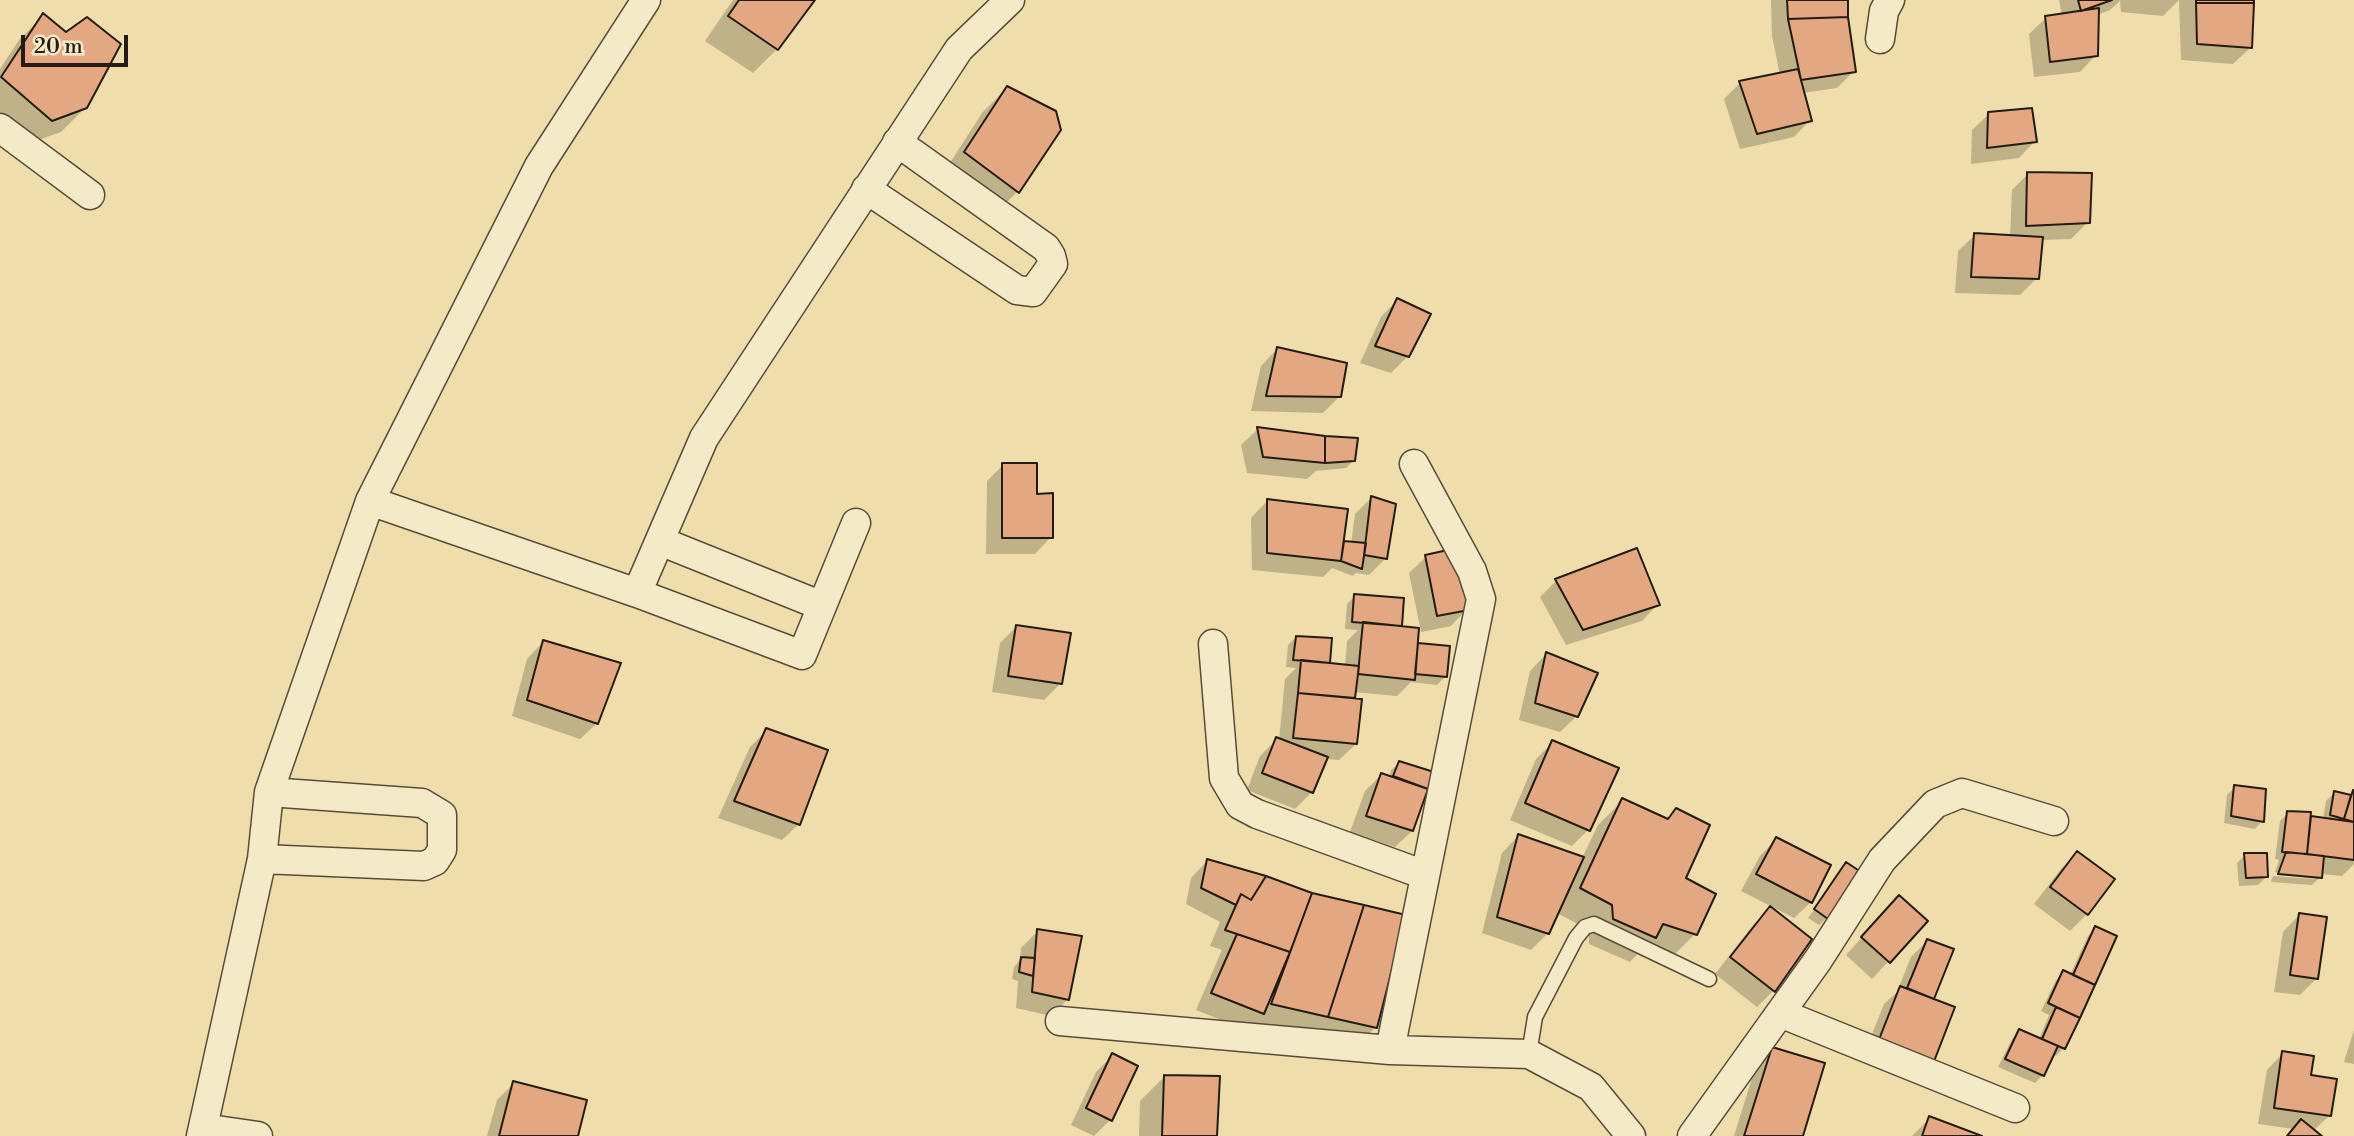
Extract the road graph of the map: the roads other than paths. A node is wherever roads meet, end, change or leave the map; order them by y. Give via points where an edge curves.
1 (646, 0) edge
2 (1010, 0) edge
3 (1890, 0) edge
4 (1880, 39) dead end
5 (0, 128) edge
6 (897, 142) junction
7 (866, 189) junction
8 (90, 195) dead end
9 (1414, 464) dead end
10 (370, 501) junction
11 (856, 523) dead end
12 (660, 541) junction
13 (638, 593) junction
14 (822, 606) junction
15 (1213, 644) dead end
16 (269, 792) junction
17 (2053, 821) dead end
18 (262, 859) junction
19 (1425, 875) junction
20 (1709, 979) dead end
21 (1780, 1013) junction
22 (1060, 1021) dead end
23 (1390, 1050) junction
24 (1529, 1054) junction
25 (2015, 1108) dead end
26 (202, 1132) edge
27 (258, 1136) edge
28 (1631, 1136) edge
29 (1692, 1136) edge

1 - 10 street via 539,166
2 - 6 street via 959,49
3 - 4 street
5 - 8 street
6 - 7 street
6 - 7 street via 1046,248 1053,264 1033,292 1017,290
7 - 12 street via 704,438
9 - 19 street via 1472,571 1481,599
10 - 13 street
10 - 16 street
11 - 14 street
12 - 13 street
12 - 14 street
13 - 14 street via 802,655
15 - 19 street via 1224,778 1240,804
16 - 18 street
16 - 18 street via 422,803 442,815 442,850 435,861 424,866
17 - 21 street via 1962,793 1935,804 1882,860
18 - 26 street
19 - 23 street
20 - 24 lane via 1594,924 1585,927 1535,1017
21 - 25 street
21 - 29 street
22 - 23 street
23 - 24 street
24 - 28 street via 1591,1087
26 - 27 street

